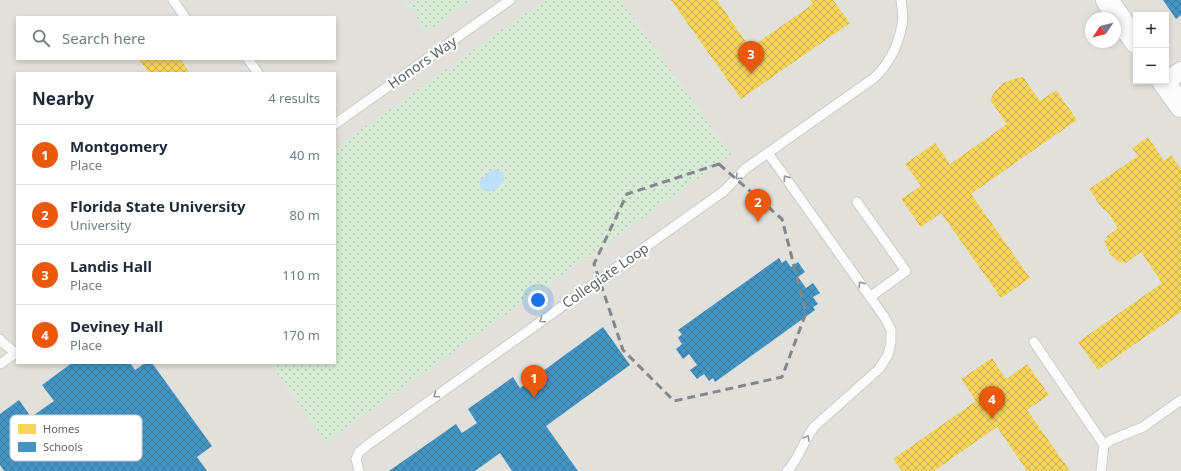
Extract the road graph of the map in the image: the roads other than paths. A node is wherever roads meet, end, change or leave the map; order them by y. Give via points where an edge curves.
1 (172, 0) edge
2 (510, 0) edge
3 (901, 0) edge
4 (1107, 0) edge
5 (184, 16) edge
6 (1133, 38) edge
7 (249, 60) edge
8 (257, 72) edge
9 (1170, 78) edge
10 (1181, 106) edge
11 (336, 123) edge
12 (768, 153) junction
13 (857, 202) dead end
14 (870, 297) junction
15 (0, 339) edge
16 (1034, 342) dead end
17 (16, 352) edge
18 (0, 364) edge
19 (1181, 400) edge
20 (1104, 445) junction
21 (360, 471) edge
22 (787, 471) edge
23 (1101, 471) edge

1 - 5 lane
2 - 11 lane, Honors Way
3 - 12 lane, Collegiate Loop via 902,24 894,51 885,67 874,78
4 - 6 street
7 - 8 lane
9 - 10 street
14 -> 12 lane
12 -> 21 lane, Collegiate Loop via 746,169 724,191 368,444 356,458
13 - 14 lane via 906,271
22 -> 14 lane via 794,464 809,433 879,369 888,355 891,330
15 - 17 lane
16 - 20 lane
17 - 18 lane
19 - 20 lane via 1143,427
20 - 23 lane

